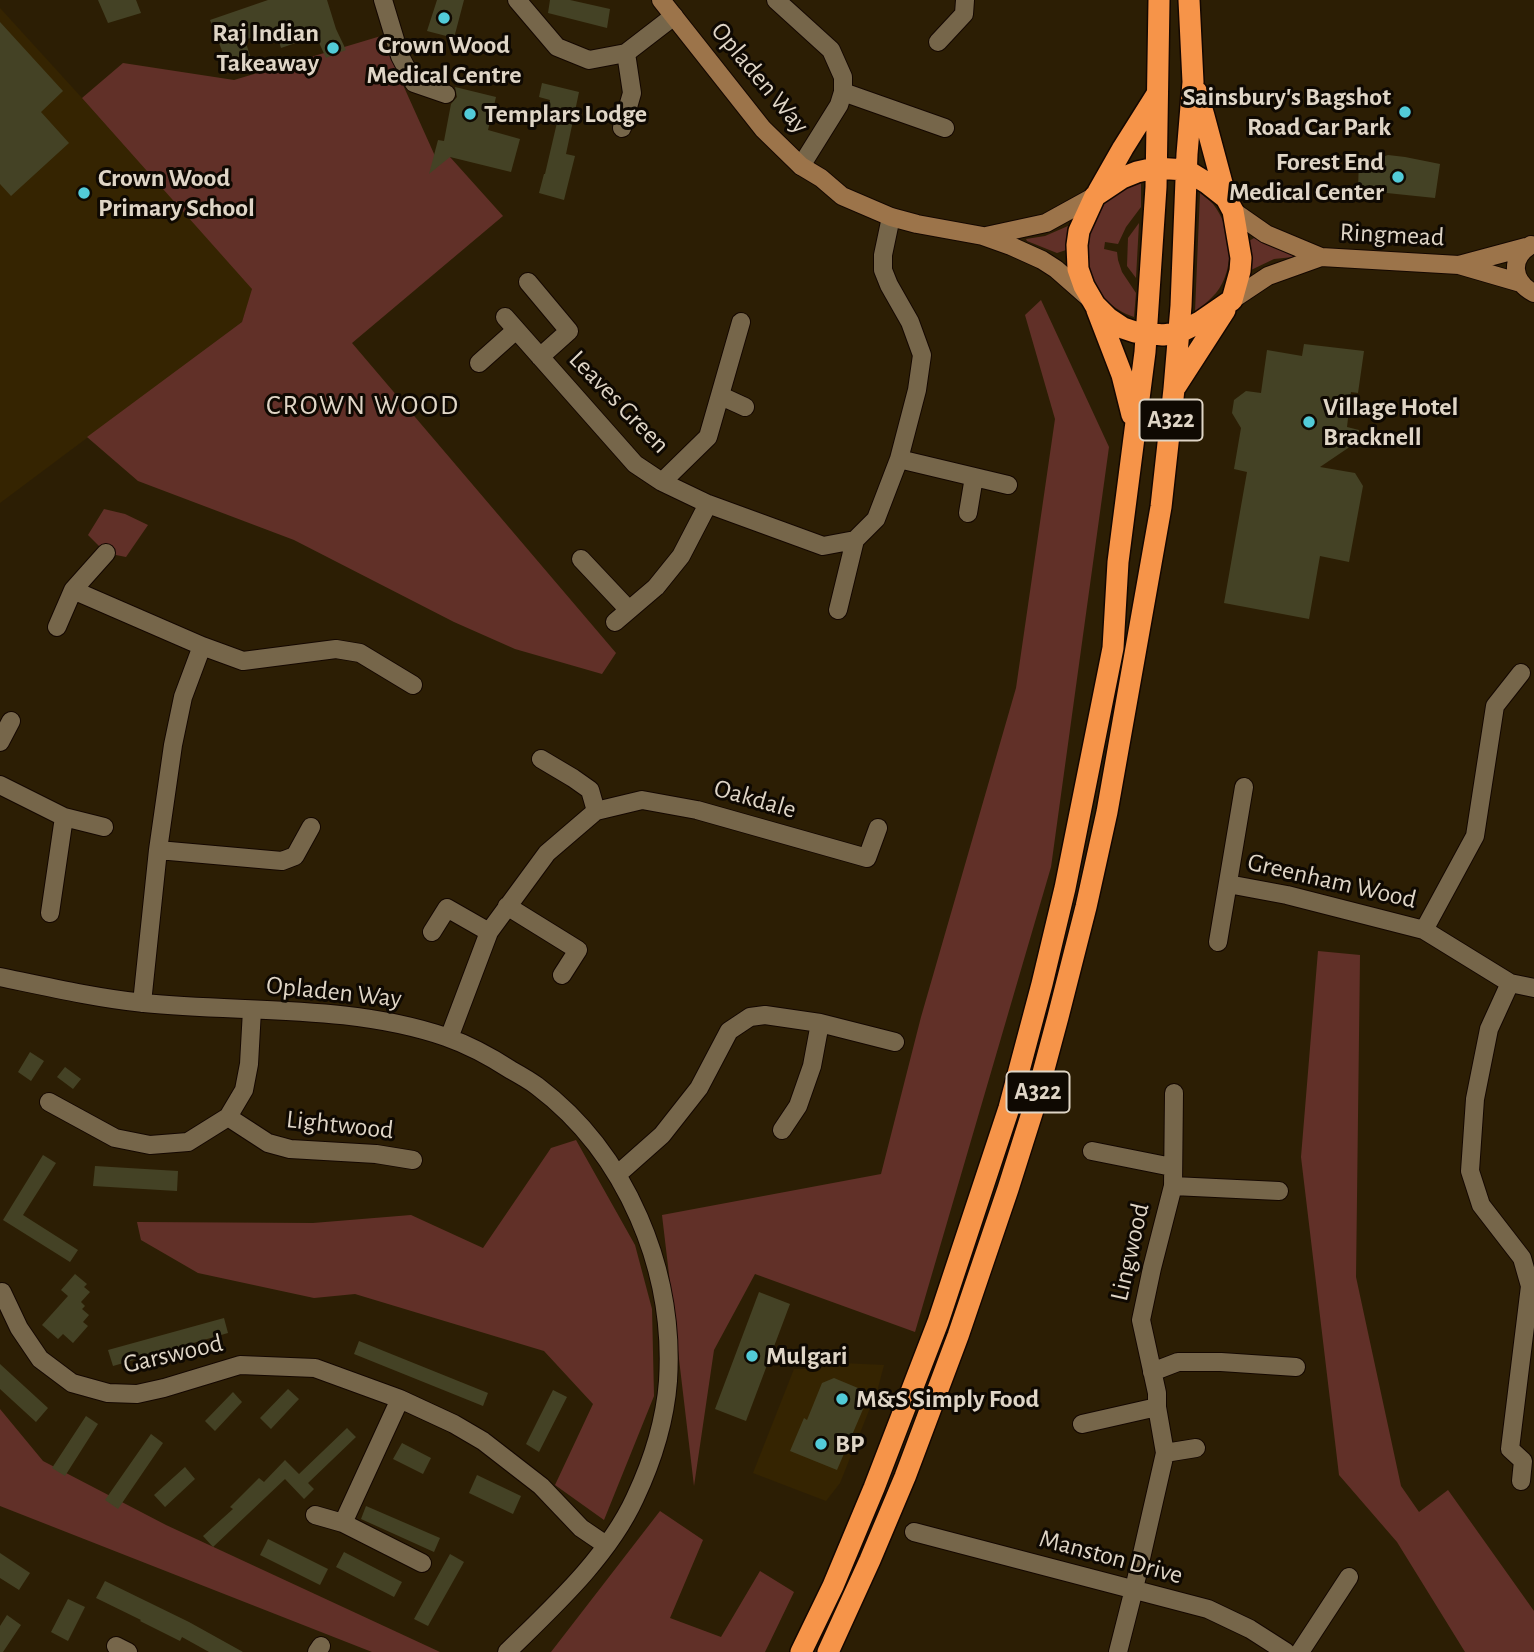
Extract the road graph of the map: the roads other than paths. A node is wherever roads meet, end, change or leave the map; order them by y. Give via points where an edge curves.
1 (383, 0) edge
2 (517, 0) edge
3 (661, 0) edge
4 (776, 0) edge
5 (965, 0) edge
6 (1159, 0) edge
7 (1189, 0) edge
8 (674, 16) junction
9 (938, 42) dead end
10 (626, 53) junction
11 (1193, 82) junction
12 (843, 92) junction
13 (1157, 93) junction
14 (446, 94) dead end
15 (621, 128) dead end
16 (945, 128) dead end
17 (801, 166) junction
18 (1155, 168) junction
19 (1186, 170) junction
20 (1096, 195) junction
21 (1230, 205) junction
22 (891, 217) junction
23 (983, 236) junction
24 (1530, 245) edge
25 (1321, 257) junction
26 (1459, 265) junction
27 (528, 282) dead end
28 (1527, 288) edge
29 (1231, 301) junction
30 (1093, 303) junction
31 (740, 322) dead end
32 (1146, 333) junction
33 (1178, 333) junction
34 (540, 357) junction
35 (479, 363) dead end
36 (1174, 389) junction
37 (721, 396) junction
38 (745, 407) dead end
39 (1135, 424) junction
40 (898, 458) junction
41 (974, 477) junction
42 (662, 482) junction
43 (1008, 485) dead end
44 (708, 504) junction
45 (968, 513) dead end
46 (855, 540) junction
47 (106, 553) dead end
48 (581, 559) dead end
49 (74, 590) junction
50 (629, 610) junction
51 (838, 610) dead end
52 (615, 622) dead end
53 (57, 627) dead end
54 (202, 646) junction
55 (1521, 673) dead end
56 (414, 685) dead end
57 (11, 721) dead end
58 (0, 742) edge
59 (541, 759) dead end
60 (0, 786) edge
61 (1244, 787) dead end
62 (596, 811) junction
63 (64, 817) junction
64 (104, 827) dead end
65 (312, 827) dead end
66 (878, 828) dead end
67 (158, 850) junction
68 (1228, 884) junction
69 (507, 906) junction
70 (50, 913) dead end
71 (1424, 930) junction
72 (432, 932) dead end
73 (489, 932) junction
74 (1218, 942) dead end
75 (562, 975) dead end
76 (0, 977) edge
77 (1510, 983) junction
78 (1534, 988) edge
79 (142, 1003) junction
80 (251, 1010) junction
81 (821, 1023) junction
82 (449, 1038) junction
83 (895, 1042) dead end
84 (1174, 1093) dead end
85 (48, 1102) dead end
86 (228, 1117) junction
87 (782, 1130) dead end
88 (1092, 1151) dead end
89 (413, 1160) dead end
90 (1172, 1167) junction
91 (618, 1174) junction
92 (1173, 1186) junction
93 (1279, 1191) dead end
94 (2, 1292) dead end
95 (1296, 1367) dead end
96 (1152, 1372) junction
97 (400, 1399) junction
98 (1157, 1407) junction
99 (1082, 1424) dead end
100 (1196, 1448) dead end
101 (1165, 1453) junction
102 (1521, 1481) dead end
103 (314, 1515) dead end
104 (343, 1523) junction
105 (914, 1532) dead end
106 (606, 1545) junction
107 (422, 1563) dead end
108 (1349, 1577) dead end
109 (1134, 1589) junction
110 (507, 1652) edge
111 (801, 1652) edge
112 (828, 1652) edge
113 (1118, 1652) edge
114 (1286, 1652) edge
115 (1300, 1652) edge

1 - 14 street via 400,56 414,83
2 - 10 street via 556,47 589,60
3 - 8 street, Opladen Way
4 - 12 street via 831,50
5 - 9 street via 964,14
6 - 13 highway, A322
7 - 11 highway, A322
8 - 10 street
8 - 17 street, Opladen Way via 763,129
10 - 15 street via 632,93
11 - 19 highway, A322
11 - 21 highway, A322
12 - 16 street
12 - 17 street
13 - 18 highway, A322
13 - 20 highway
17 - 22 street, Opladen Way via 842,195
18 - 19 highway
18 - 20 highway via 1122,178
18 - 32 highway, A322
19 - 21 highway
19 - 33 highway, A322
20 - 23 street, Opladen Way via 1046,223
20 - 30 highway via 1077,245 1078,270
21 - 25 street, Ringmead via 1266,234
21 - 29 highway via 1241,258
22 - 23 street, Opladen Way
22 - 40 street via 883,270 922,355
23 - 30 street, Opladen Way via 1042,260
24 - 26 street, Ringmead
24 - 28 street via 1516,265 1516,274
25 - 26 street, Ringmead
25 - 29 street, Ringmead via 1268,276
26 - 28 street, Ringmead
27 - 34 street, Leaves Green via 569,331
29 - 33 highway
29 - 36 highway, A322
30 - 32 highway via 1123,328
30 - 39 highway, A322 via 1122,375
31 - 37 street, Leaves Green
32 - 33 highway
32 - 39 highway, A322
33 - 36 highway, A322
34 - 35 street, Leaves Green via 510,323
34 - 42 street, Leaves Green via 635,464
36 - 112 highway, A322 via 1161,507 1107,812 1033,1110 932,1407
37 - 38 street
37 - 42 street, Leaves Green via 708,437
39 - 111 highway, A322 via 1113,648 1076,841 1009,1108 904,1414
40 - 41 street
40 - 46 street via 876,519
41 - 43 street
41 - 45 street
42 - 44 street, Leaves Green
44 - 46 street, Leaves Green via 823,546
44 - 50 street via 681,556
46 - 51 street
47 - 49 street
48 - 50 street
49 - 53 street
49 - 54 street
50 - 52 street
54 - 56 street via 243,662 336,649 360,653
54 - 67 street via 183,696
55 - 71 street, Greenham Wood via 1495,705 1475,836
57 - 58 street
59 - 62 street via 590,790
60 - 63 street
61 - 68 street, Greenham Wood
62 - 66 street, Oakdale via 642,800 696,810 867,858
62 - 69 street, Oakdale via 547,853
63 - 64 street
63 - 70 street
65 - 67 street via 295,856 282,861
67 - 79 street
68 - 71 street, Greenham Wood
68 - 74 street, Greenham Wood
69 - 73 street, Oakdale
69 - 75 street via 578,950
71 - 77 street, Greenham Wood
72 - 73 street via 447,908
73 - 82 street, Oakdale
76 - 79 street, Opladen Way
77 - 78 street, Greenham Wood
77 - 102 street via 1489,1029 1475,1099 1470,1171 1482,1205 1522,1258 1530,1286 1510,1448 1523,1461
79 - 80 street, Opladen Way
80 - 82 street, Opladen Way via 351,1016
80 - 86 street via 244,1090
81 - 83 street
81 - 87 street via 798,1106
81 - 91 street via 765,1015 750,1017 729,1031 699,1088 662,1135
82 - 91 street, Opladen Way via 537,1086 578,1124
84 - 90 street, Lingwood
85 - 86 street via 116,1138 150,1145 188,1142
86 - 89 street, Lightwood via 268,1143 290,1149
88 - 90 street
90 - 92 street, Lingwood
91 - 106 street, Opladen Way via 651,1247 663,1292 668,1381 651,1458 634,1502
92 - 93 street, Lingwood
92 - 96 street, Lingwood via 1141,1320
94 - 97 street, Garswood via 40,1359 72,1383 108,1394 137,1394 240,1365 315,1368
95 - 96 street via 1178,1362
96 - 98 street, Lingwood
97 - 104 street
97 - 106 street, Garswood via 484,1441
98 - 99 street
98 - 101 street, Lingwood
100 - 101 street
101 - 109 street, Lingwood
103 - 104 street
104 - 107 street
105 - 109 street, Manston Drive
106 - 110 street, Opladen Way via 572,1588
108 - 115 street
109 - 113 street, Lingwood
109 - 114 street, Manston Drive via 1208,1609

